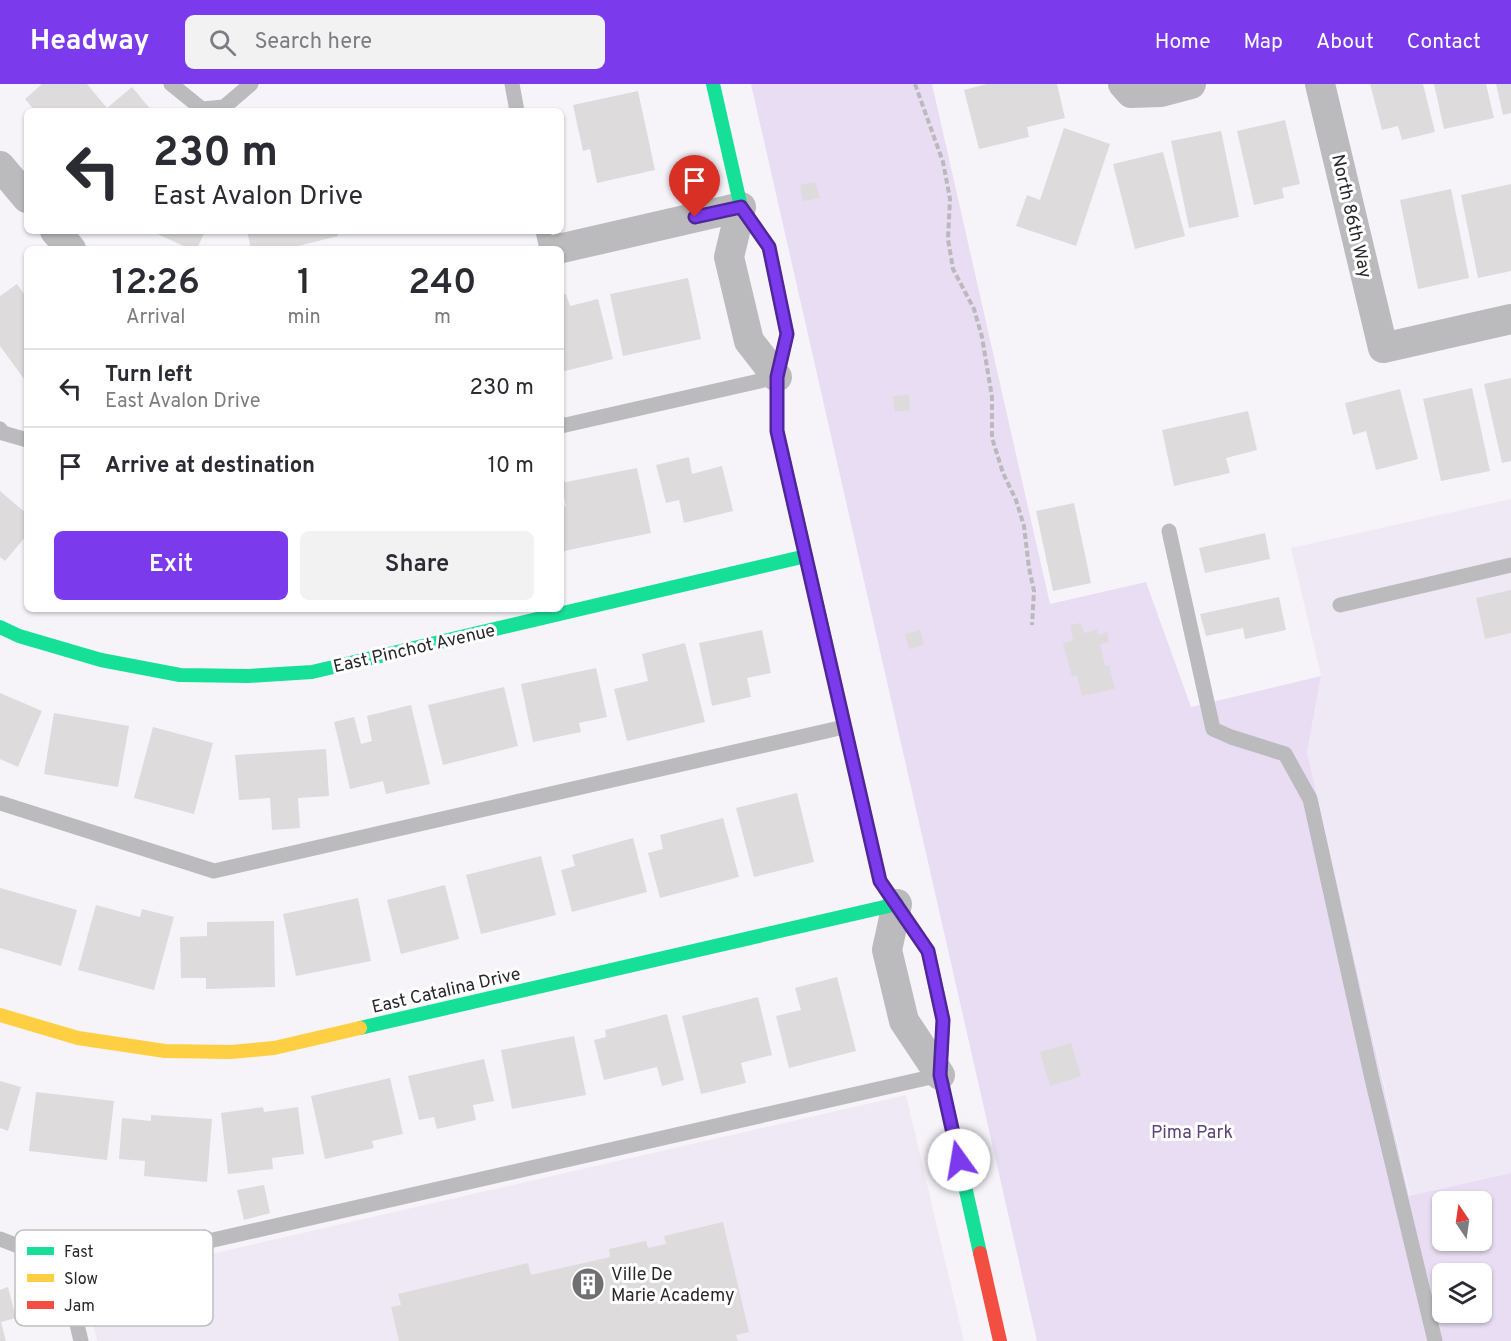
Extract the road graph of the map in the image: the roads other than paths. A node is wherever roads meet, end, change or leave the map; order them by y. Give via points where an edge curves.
1 (171, 84) edge
2 (251, 84) edge
3 (512, 84) edge
4 (712, 84) edge
5 (1191, 84) edge
6 (1320, 84) edge
7 (1127, 89) edge
8 (201, 108) edge
9 (213, 108) edge
10 (517, 108) edge
11 (0, 166) edge
12 (24, 194) edge
13 (741, 207) junction
14 (58, 234) edge
15 (68, 246) edge
16 (564, 248) edge
17 (1511, 319) edge
18 (777, 377) junction
19 (564, 425) edge
20 (0, 429) edge
21 (24, 439) edge
22 (1169, 531) dead end
23 (806, 556) junction
24 (1511, 565) edge
25 (1340, 605) dead end
26 (0, 627) edge
27 (844, 727) junction
28 (0, 803) edge
29 (897, 904) junction
30 (0, 1015) edge
31 (940, 1075) junction
32 (0, 1239) edge
33 (213, 1240) edge
34 (15, 1245) edge
35 (77, 1326) edge
36 (81, 1341) edge
37 (1000, 1341) edge
38 (1435, 1341) edge

1 - 8 lane
2 - 9 lane via 224,107
3 - 10 lane
4 - 13 street
5 - 7 street via 1161,92
6 - 17 street, North 86th Way via 1383,348
11 - 12 street
13 - 16 street
13 - 18 street via 769,247 787,334
13 - 18 street via 729,257 748,341
14 - 15 street
18 - 19 lane
18 - 23 street via 777,431
20 - 21 lane
22 - 38 lane via 1213,729 1285,754 1310,799
23 - 26 street, East Pinchot Avenue via 312,672 180,675 100,660
23 - 27 street
24 - 25 lane
27 - 28 lane via 213,871
27 - 29 street via 880,881
29 - 30 street, East Catalina Drive via 274,1048 165,1051 78,1038
29 - 31 street via 928,951 943,1020
29 - 31 street via 887,950 904,1021
31 - 33 lane
31 - 37 street
32 - 34 lane
35 - 36 lane

